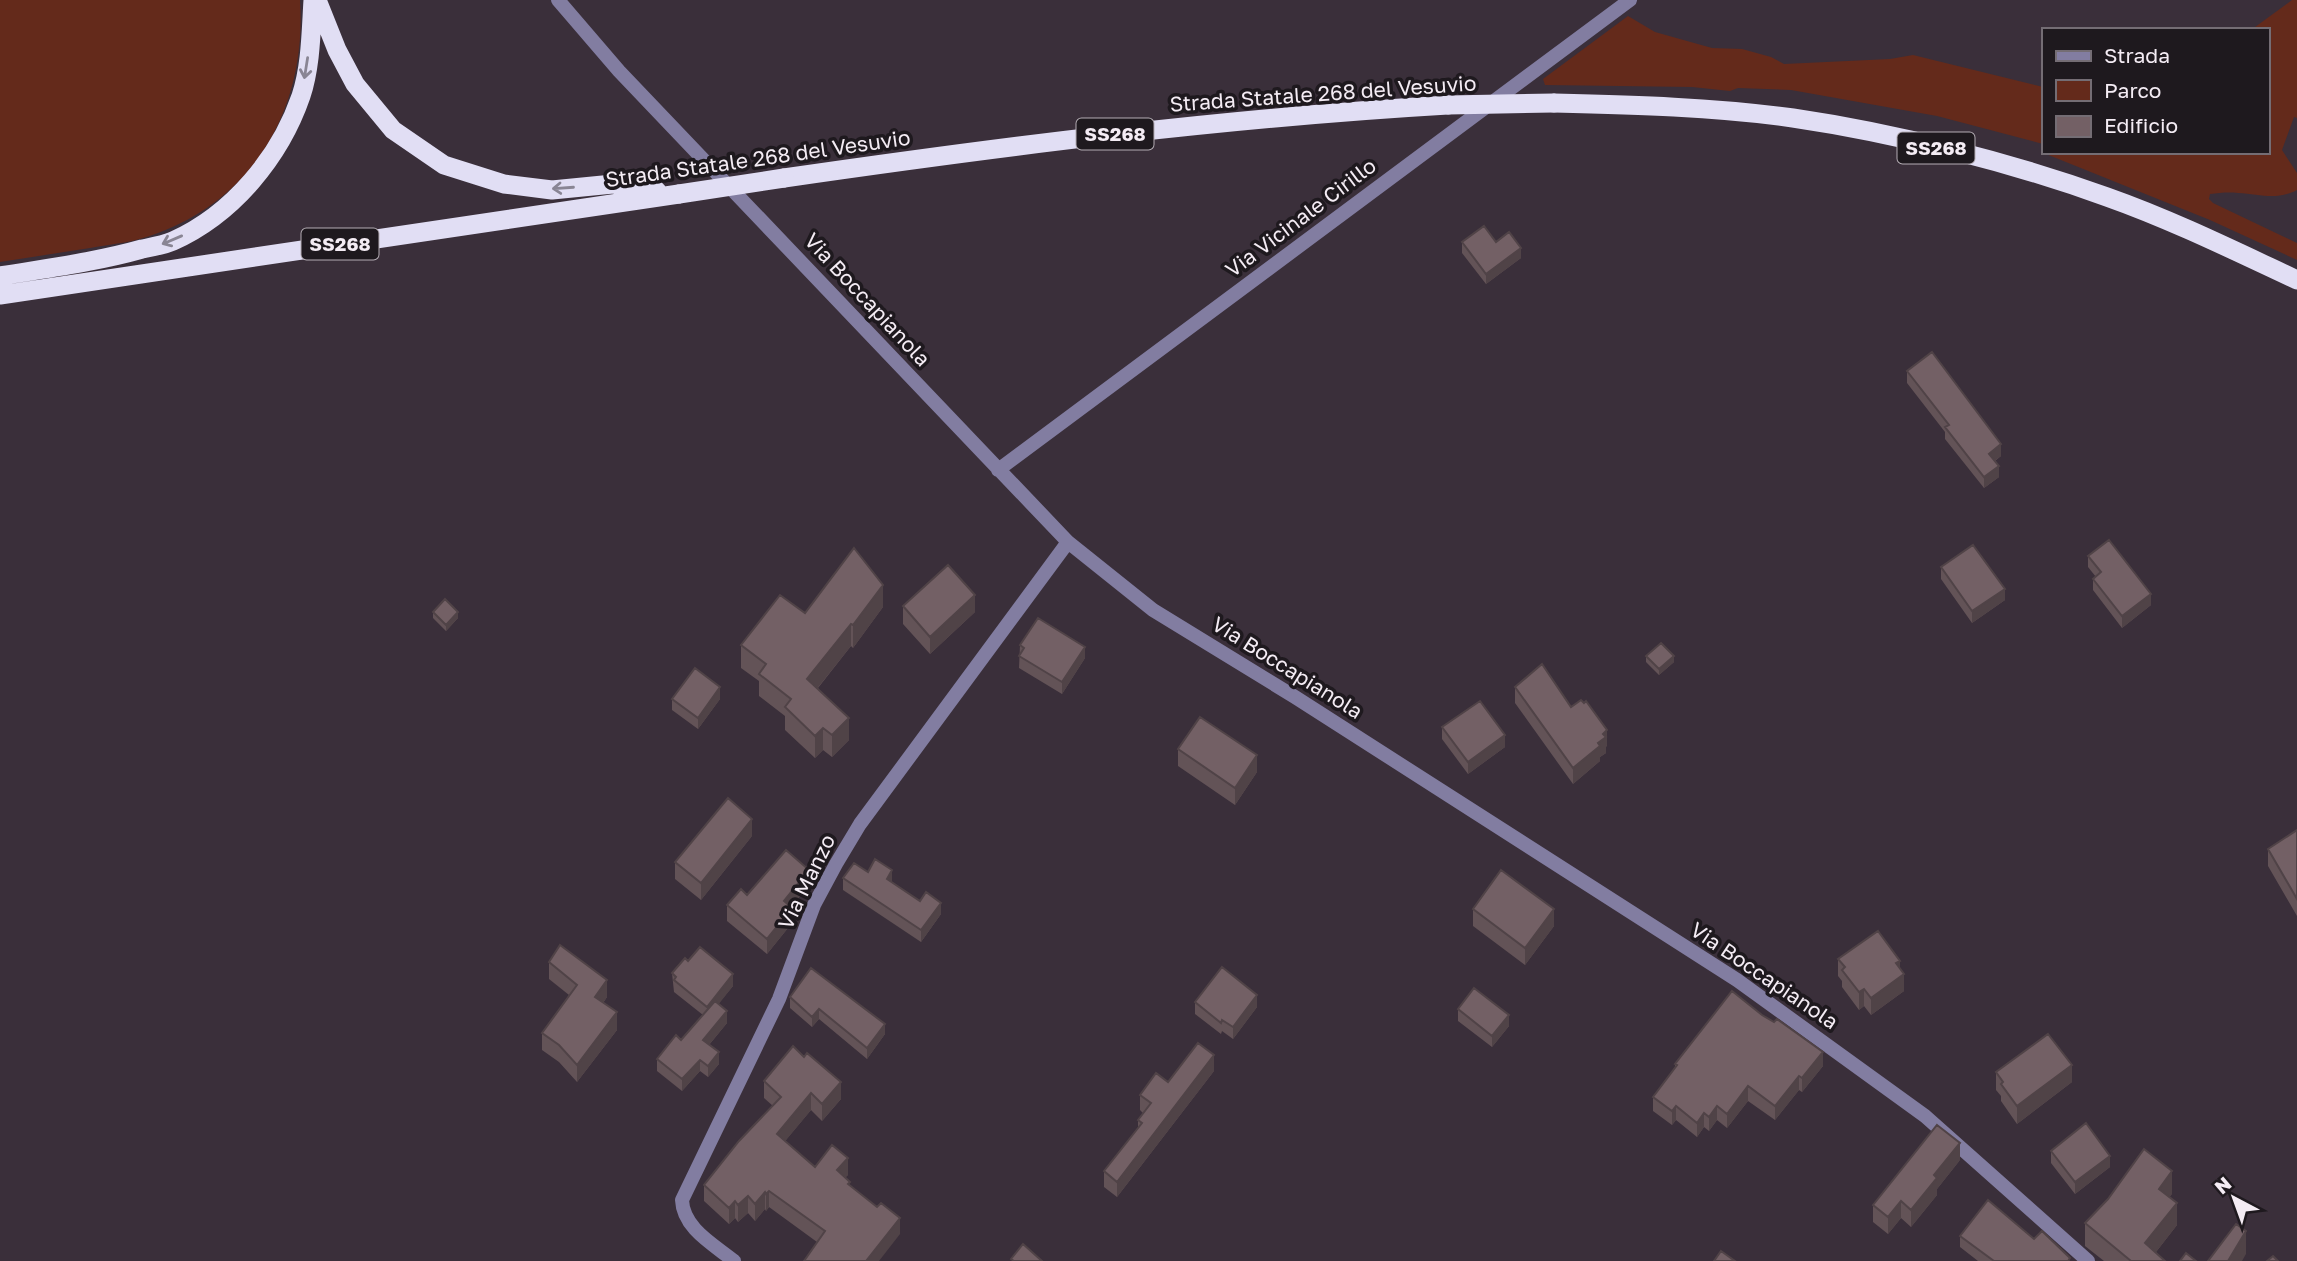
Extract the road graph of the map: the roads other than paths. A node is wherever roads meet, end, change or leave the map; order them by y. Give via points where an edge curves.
1 (315, 0) edge
2 (558, 0) edge
3 (1630, 0) edge
4 (679, 194) junction
5 (0, 276) edge
6 (2297, 280) edge
7 (0, 295) edge
8 (998, 470) junction
9 (1068, 542) junction
10 (734, 1261) edge
11 (2088, 1261) edge

4 -> 1 highway via 613,184 552,190 504,184 443,165 393,130 355,84
1 -> 5 highway via 302,94 283,138 250,185 214,217 172,241 112,258
2 - 8 street, Via Boccapianola via 619,71
3 - 8 street, Via Vicinale Cirillo
4 - 6 highway, Strada Statale 268 del Vesuvio / SS268, bridge via 993,148 1325,112 1554,103 1684,106 1793,118 1998,163 2108,197
4 - 7 highway, Strada Statale 268 del Vesuvio / SS268
8 - 9 street, Via Boccapianola
9 - 10 street, Via Manzo via 860,824 814,905 779,999 682,1199 682,1213 694,1228
9 - 11 street, Via Boccapianola via 1153,610 1737,980 1925,1116

